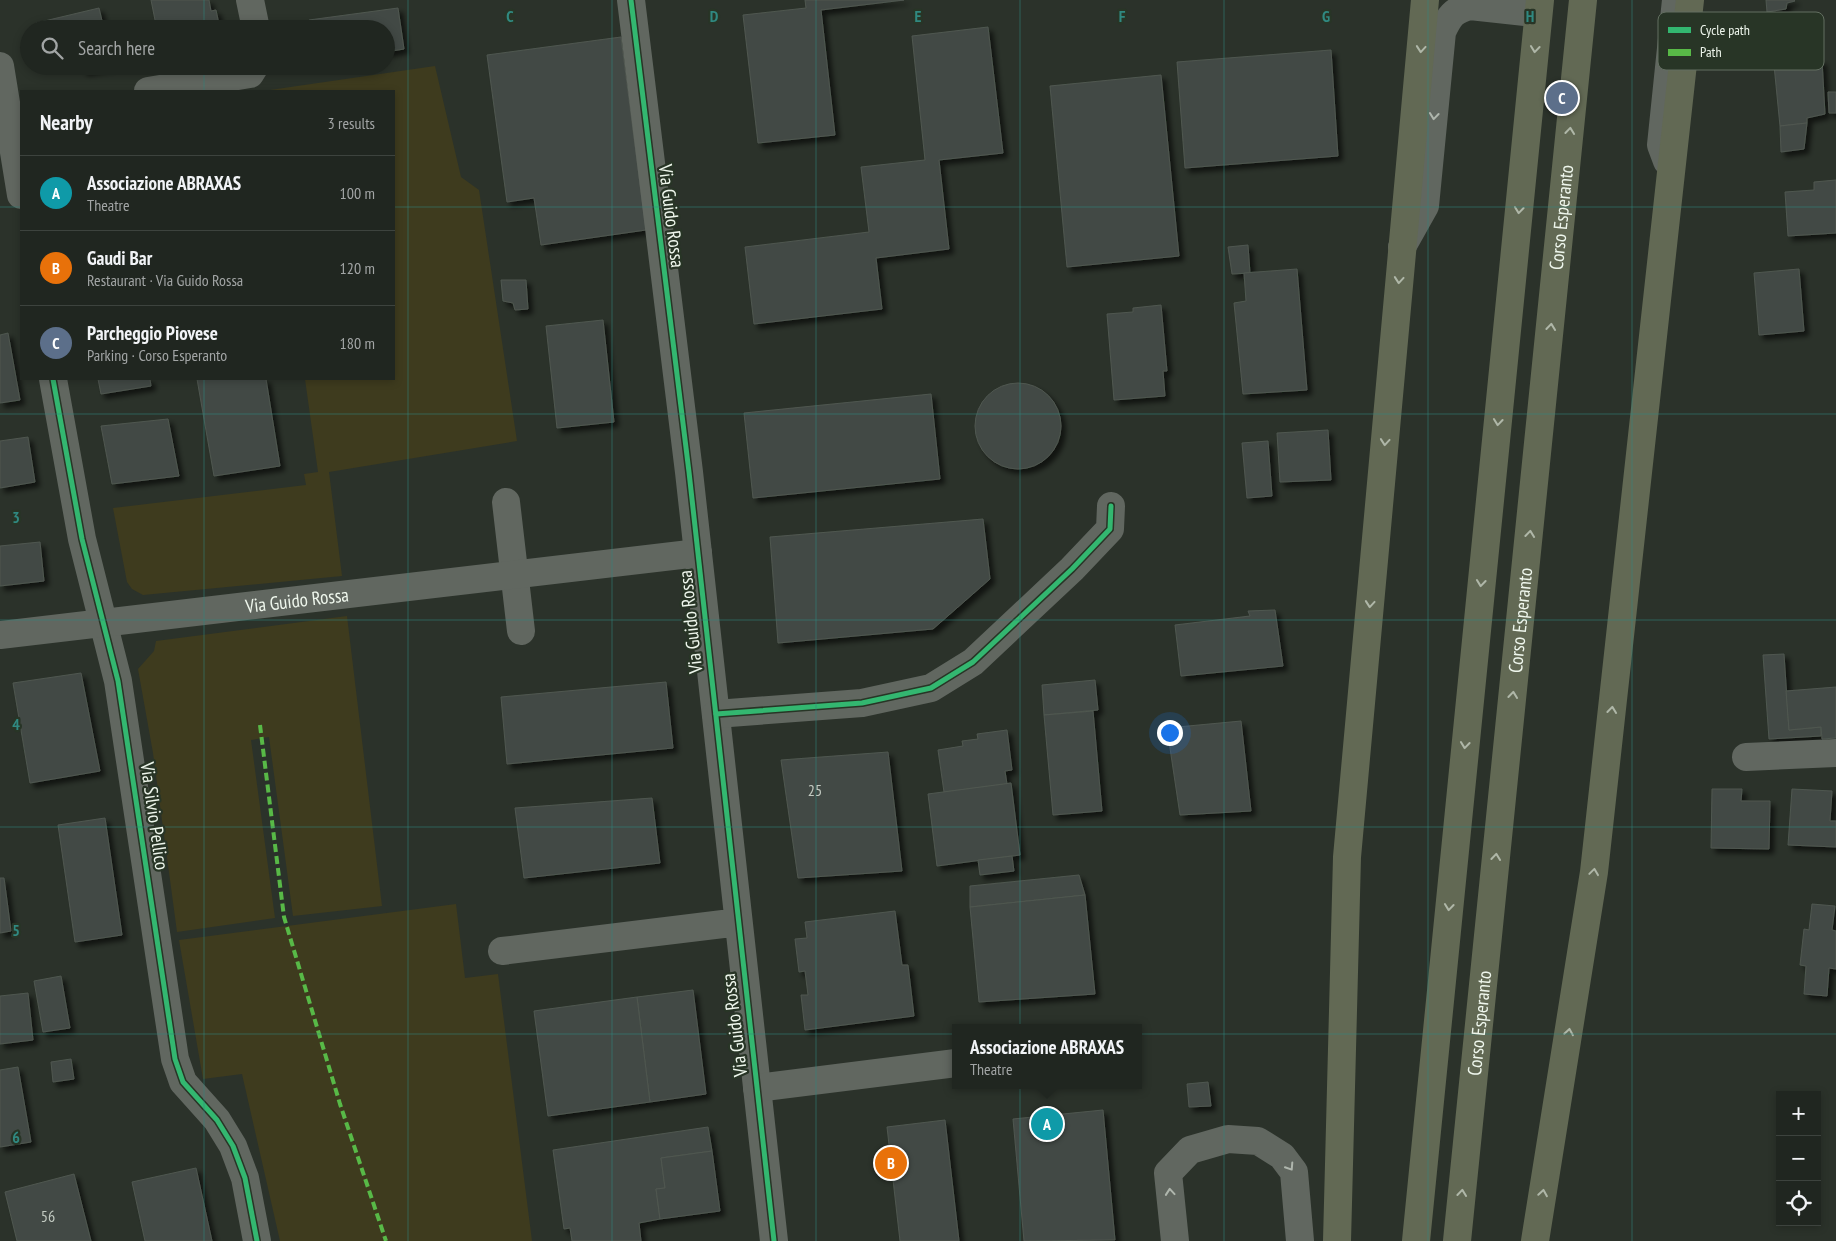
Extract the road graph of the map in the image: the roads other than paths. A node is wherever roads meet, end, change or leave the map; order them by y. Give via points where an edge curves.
1 (250, 0) edge
2 (631, 0) edge
3 (1425, 0) edge
4 (1583, 0) edge
5 (1536, 6) edge
6 (254, 20) edge
7 (0, 66) edge
8 (1669, 70) edge
9 (1682, 70) edge
10 (244, 75) edge
11 (154, 90) edge
12 (10, 115) edge
13 (1671, 171) junction
14 (20, 188) edge
15 (1402, 247) junction
16 (53, 380) edge
17 (506, 502) dead end
18 (1110, 506) dead end
19 (698, 553) junction
20 (515, 574) junction
21 (104, 624) junction
22 (521, 631) dead end
23 (0, 635) edge
24 (716, 714) junction
25 (1836, 754) edge
26 (1746, 757) dead end
27 (737, 924) junction
28 (502, 952) dead end
29 (952, 1064) edge
30 (757, 1088) junction
31 (257, 1241) edge
32 (774, 1241) edge
33 (1175, 1241) edge
34 (1300, 1241) edge
35 (1338, 1241) edge
36 (1416, 1241) edge
37 (1457, 1241) edge
38 (1535, 1241) edge

1 - 6 street
2 - 19 street, Via Guido Rossa
3 -> 15 highway
37 -> 4 highway, Corso Esperanto
5 -> 15 street via 1470,6 1460,8 1450,16 1442,32 1426,206
5 -> 36 highway
7 - 12 street
8 - 13 street via 1661,145
9 - 13 highway
10 - 11 street
12 - 14 street
38 -> 13 highway via 1594,872
15 -> 35 highway via 1347,857
16 - 21 street, Via Silvio Pellico via 82,539
17 - 20 street
18 - 24 street via 1110,529 1072,569 973,662 931,688 862,703
19 - 20 street, Via Guido Rossa
19 - 24 street, Via Guido Rossa
20 - 21 street, Via Guido Rossa
20 - 22 street
21 - 23 street, Via Guido Rossa
21 - 31 street, Via Silvio Pellico via 129,745 175,1059 183,1082 217,1120 234,1146 245,1178
24 - 27 street, Via Guido Rossa
25 - 26 street
27 - 28 street
27 - 30 street, Via Guido Rossa
29 - 30 street
30 - 32 street, Via Guido Rossa
33 -> 34 street via 1168,1173 1190,1150 1228,1139 1258,1141 1282,1156 1294,1172

